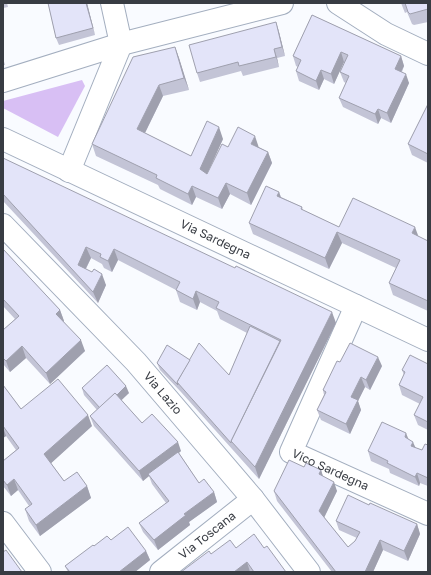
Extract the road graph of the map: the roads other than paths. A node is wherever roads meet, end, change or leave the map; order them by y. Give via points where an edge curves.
1 (112, 3) edge
2 (282, 3) edge
3 (338, 3) edge
4 (121, 44) junction
5 (428, 54) edge
6 (3, 81) edge
7 (3, 139) edge
8 (69, 171) junction
9 (3, 225) edge
10 (356, 306) junction
11 (428, 340) edge
12 (253, 499) junction
13 (428, 514) edge
14 (3, 523) edge
15 (40, 572) edge
16 (161, 572) edge
17 (309, 572) edge

1 - 4 street
2 - 4 street
3 - 5 street via 386,34
4 - 6 street
4 - 8 street
7 - 8 street, Via Sardegna
8 - 10 street, Via Sardegna
9 - 12 street, Via Lazio via 136,362
10 - 11 street, Via Sardegna
10 - 13 street, Vico Sardegna via 291,452
12 - 16 street, Via Toscana
12 - 17 street, Via Lazio
14 - 15 street

